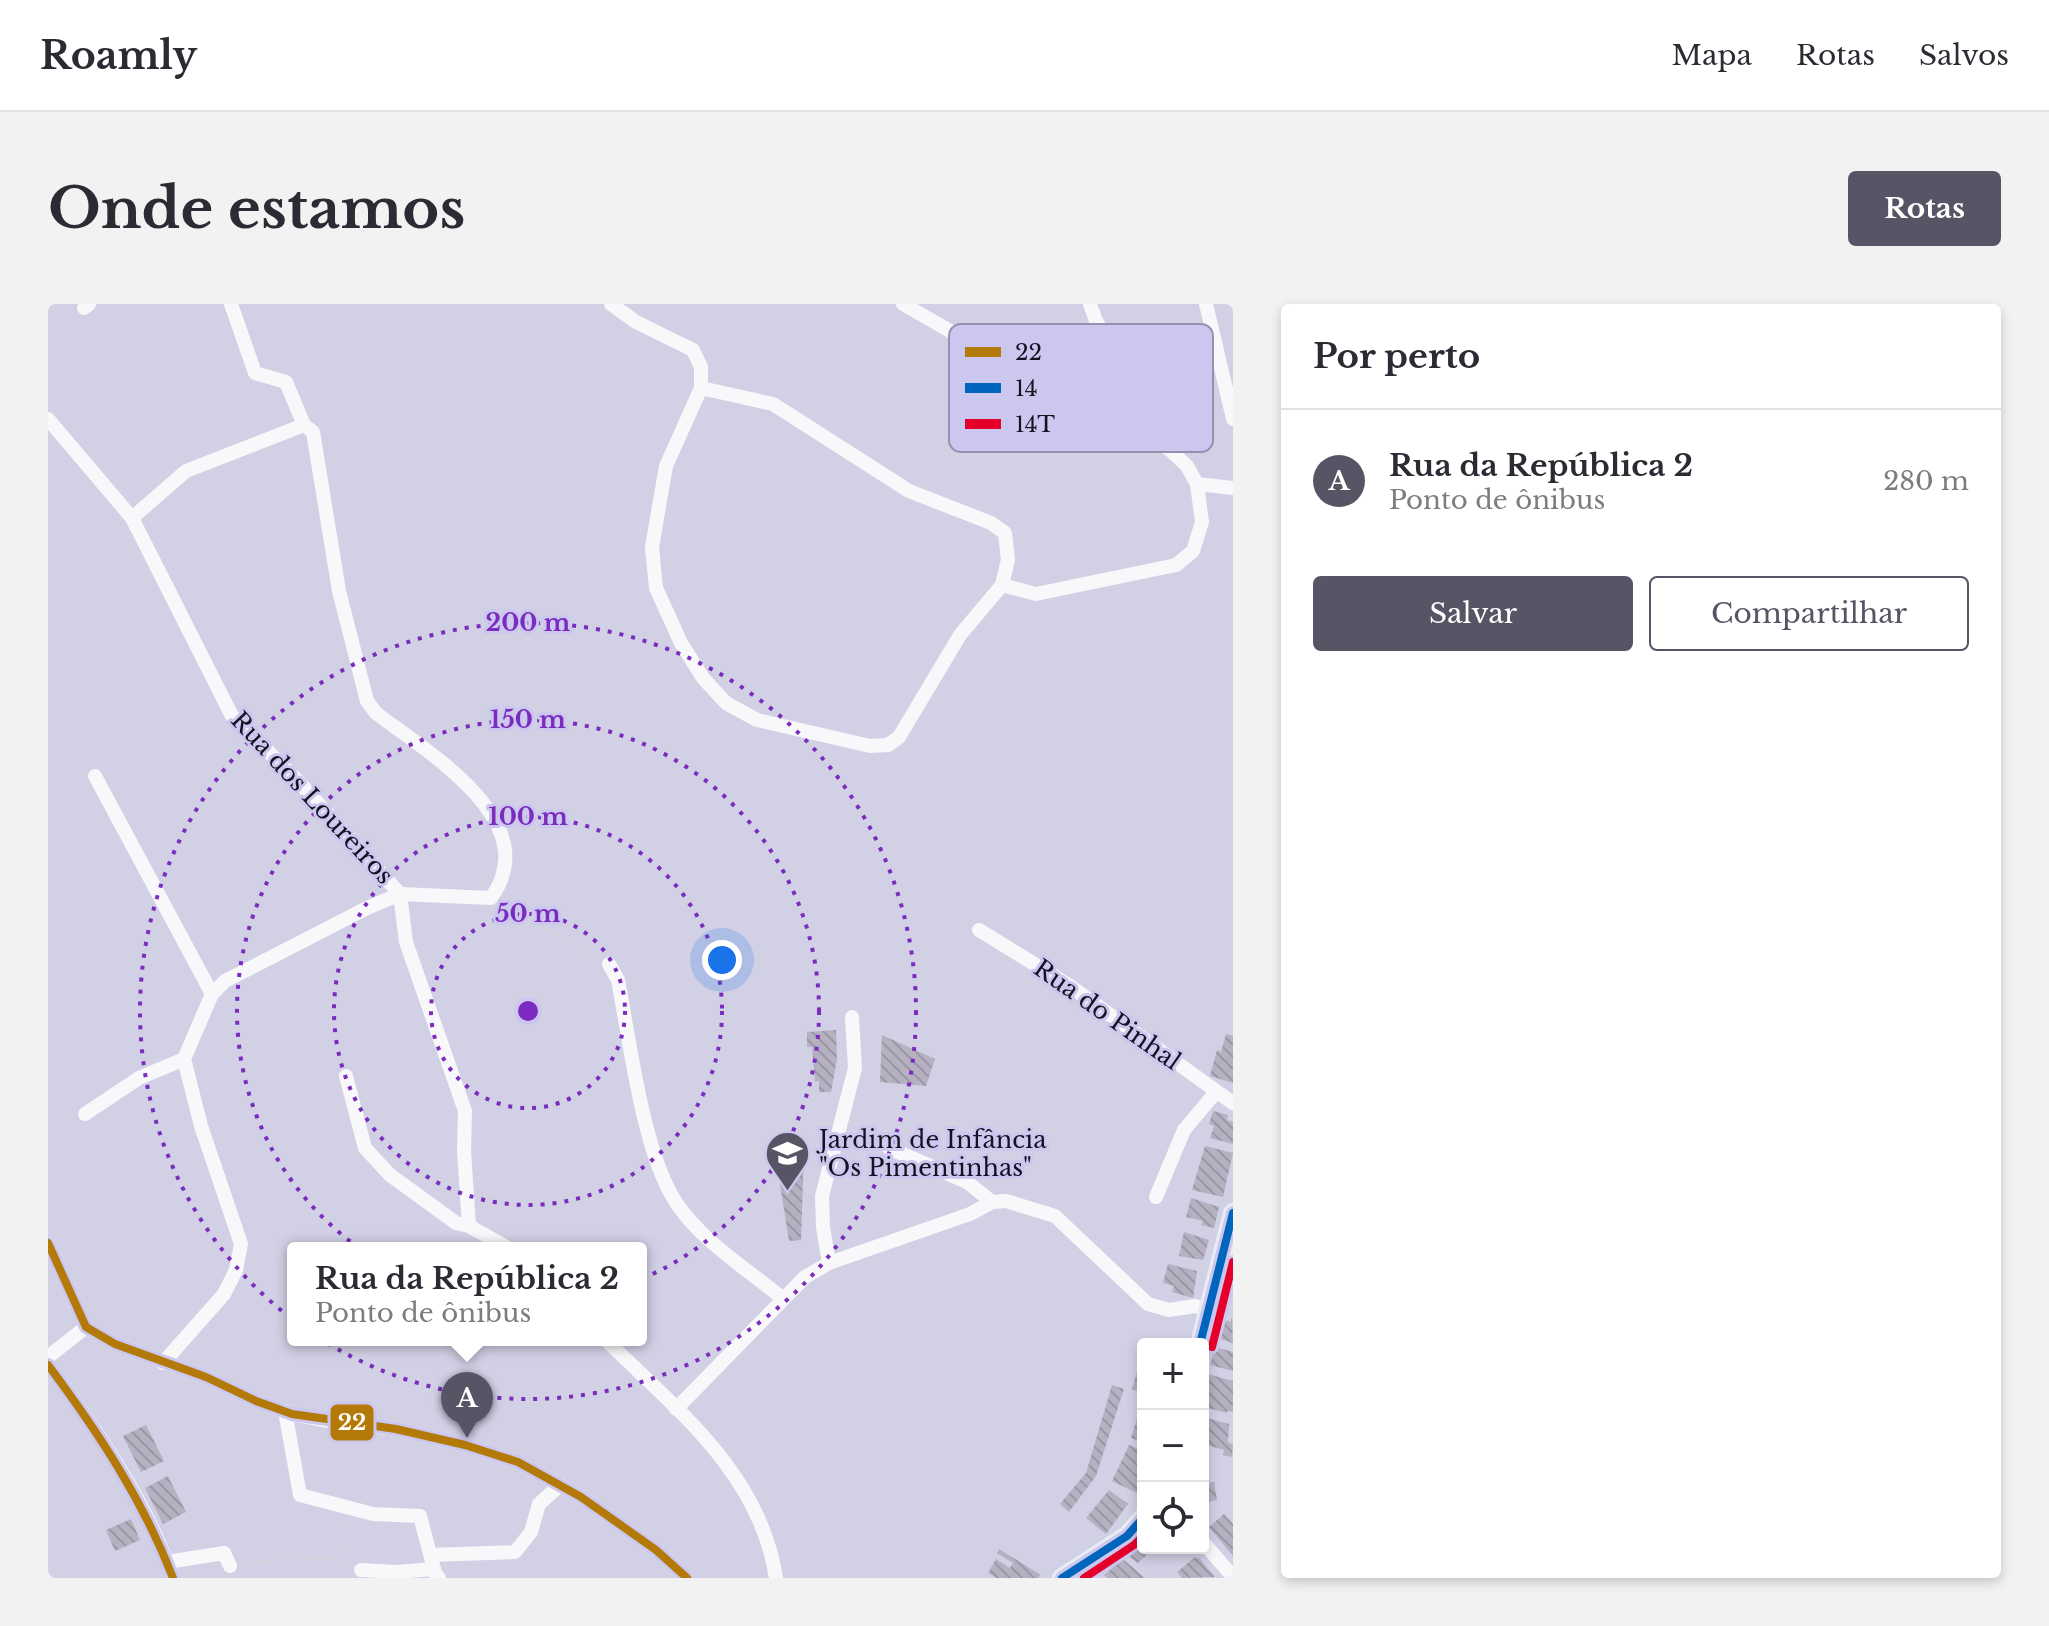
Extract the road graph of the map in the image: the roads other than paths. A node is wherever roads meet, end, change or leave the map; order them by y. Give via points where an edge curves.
1 (231, 304) edge
2 (903, 304) edge
3 (1090, 304) edge
4 (1206, 304) edge
5 (614, 305) edge
6 (1098, 324) edge
7 (1211, 324) edge
8 (949, 330) edge
9 (1213, 334) edge
10 (701, 388) junction
11 (48, 419) edge
12 (1233, 419) edge
13 (304, 425) junction
14 (1172, 452) edge
15 (1197, 484) junction
16 (1233, 488) edge
17 (132, 518) junction
18 (1002, 585) junction
19 (95, 776) dead end
20 (400, 894) junction
21 (979, 930) dead end
22 (609, 964) road end
23 (212, 994) junction
24 (852, 1017) dead end
25 (184, 1059) junction
26 (346, 1076) dead end
27 (1216, 1092) junction
28 (1233, 1103) edge
29 (85, 1114) dead end
30 (889, 1148) road end
31 (1156, 1197) dead end
32 (992, 1202) junction
33 (1233, 1213) edge
34 (469, 1226) junction
35 (497, 1242) edge
36 (48, 1243) edge
37 (829, 1263) junction
38 (782, 1298) junction
39 (1209, 1310) junction
40 (86, 1327) junction
41 (1202, 1338) edge
42 (612, 1346) edge
43 (48, 1357) edge
44 (163, 1363) junction
45 (48, 1365) edge
46 (676, 1409) junction
47 (285, 1411) junction
48 (560, 1485) junction
49 (1137, 1525) edge
50 (1209, 1549) edge
51 (167, 1562) junction
52 (230, 1566) road end
53 (435, 1567) edge
54 (361, 1570) road end
55 (1233, 1577) edge
56 (173, 1578) edge
57 (687, 1578) edge
58 (776, 1578) edge
59 (1062, 1578) edge

1 - 13 street via 255,373 286,382
2 - 8 street
3 - 6 street
4 - 7 street
5 - 10 street via 693,350 701,367
9 - 12 street
10 - 18 street via 773,404 909,491 991,523 1005,533 1008,560
10 - 18 street via 666,466 652,547 656,588 681,643 726,703 757,720 870,746 888,745 899,737 960,635
11 - 17 street, Rua dos Loureiros
13 - 17 street via 186,471
13 - 20 street via 313,432 339,591 367,701 449,769 494,815 505,840 504,880 491,898
14 - 15 street
15 - 16 street
15 - 18 street via 1202,522 1193,551 1176,565 1036,594
17 - 20 street, Rua dos Loureiros via 232,716
19 - 23 street
20 - 23 street via 237,974
20 - 34 street via 406,942 465,1111
21 - 27 street, Rua do Pinhal via 1070,986
22 - 38 street via 618,980 647,1125 677,1203 700,1231
23 - 25 street
24 - 37 street via 855,1068 822,1196
25 - 29 street via 139,1078
25 - 44 street via 241,1244 224,1294
26 - 34 street via 365,1148 390,1175 456,1223
27 - 28 street, Rua do Pinhal
27 - 31 street via 1184,1130
30 - 32 street via 967,1182
32 - 37 street
32 - 39 street via 1006,1201 1055,1216 1148,1304
33 - 39 street
34 - 35 street
36 - 40 street
37 - 38 street
38 - 46 street
39 - 41 street
40 - 43 street
40 - 44 street
42 - 46 street
44 - 47 street
45 - 51 street via 142,1508
46 - 58 street via 725,1459 750,1497
47 - 48 street via 465,1445 518,1462
47 - 53 street via 300,1495 373,1514 420,1516
48 - 53 street via 539,1504 531,1532 515,1552
48 - 57 street via 656,1550
49 - 59 street
50 - 55 street
51 - 52 street via 224,1553
51 - 56 street
53 - 54 street

